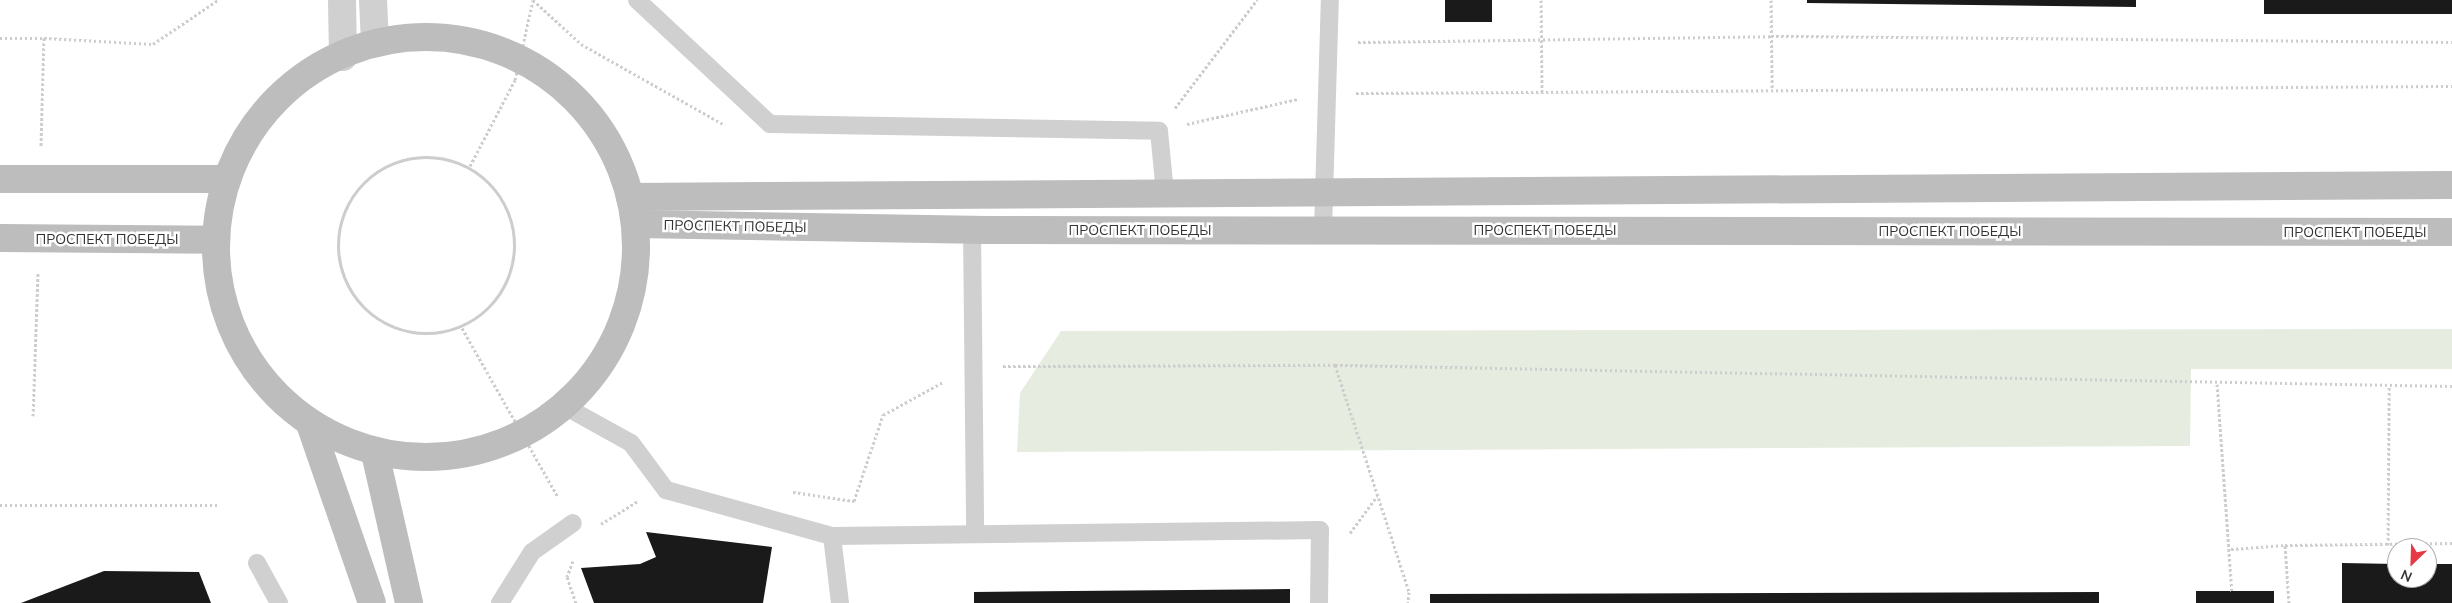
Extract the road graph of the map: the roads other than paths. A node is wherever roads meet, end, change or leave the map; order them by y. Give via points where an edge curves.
1 (342, 0) edge
2 (372, 0) edge
3 (637, 0) edge
4 (1330, 0) edge
5 (375, 42) junction
6 (343, 57) junction
7 (0, 179) edge
8 (225, 179) junction
9 (2452, 185) edge
10 (1165, 193) junction
11 (1323, 193) junction
12 (630, 197) junction
13 (637, 224) junction
14 (972, 229) junction
15 (1323, 230) junction
16 (2452, 232) edge
17 (0, 238) edge
18 (214, 240) junction
19 (566, 407) junction
20 (310, 424) junction
21 (376, 453) junction
22 (577, 530) road end
23 (976, 531) junction
24 (832, 536) junction
25 (257, 563) dead end
26 (279, 603) edge
27 (372, 603) edge
28 (409, 603) edge
29 (500, 603) edge
30 (840, 603) edge
31 (1319, 603) edge

1 - 6 street
2 - 5 street
3 - 10 lane via 770,124 1159,131
4 - 11 lane via 1324,93
5 - 6 main road
5 - 12 main road via 435,36 494,46 547,74 591,115 622,166
6 - 8 main road via 298,78 254,123
7 - 8 main road
8 - 18 main road
9 - 11 main road
10 - 11 main road
10 - 12 main road
11 - 15 lane
12 - 13 main road
13 - 14 main road, ПРОСПЕКТ ПОБЕДЫ
13 - 19 main road via 634,292 609,354
14 - 15 main road, ПРОСПЕКТ ПОБЕДЫ
14 - 23 lane
15 - 16 main road, ПРОСПЕКТ ПОБЕДЫ
17 - 18 main road, ПРОСПЕКТ ПОБЕДЫ
18 - 20 main road via 224,311 257,375
19 - 21 main road via 509,442 443,458
19 - 24 lane via 631,443 666,490
20 - 21 main road
20 - 27 main road
21 - 28 main road
22 - 29 lane via 532,552
23 - 24 lane
23 - 31 lane via 1320,530
24 - 30 lane
25 - 26 lane

